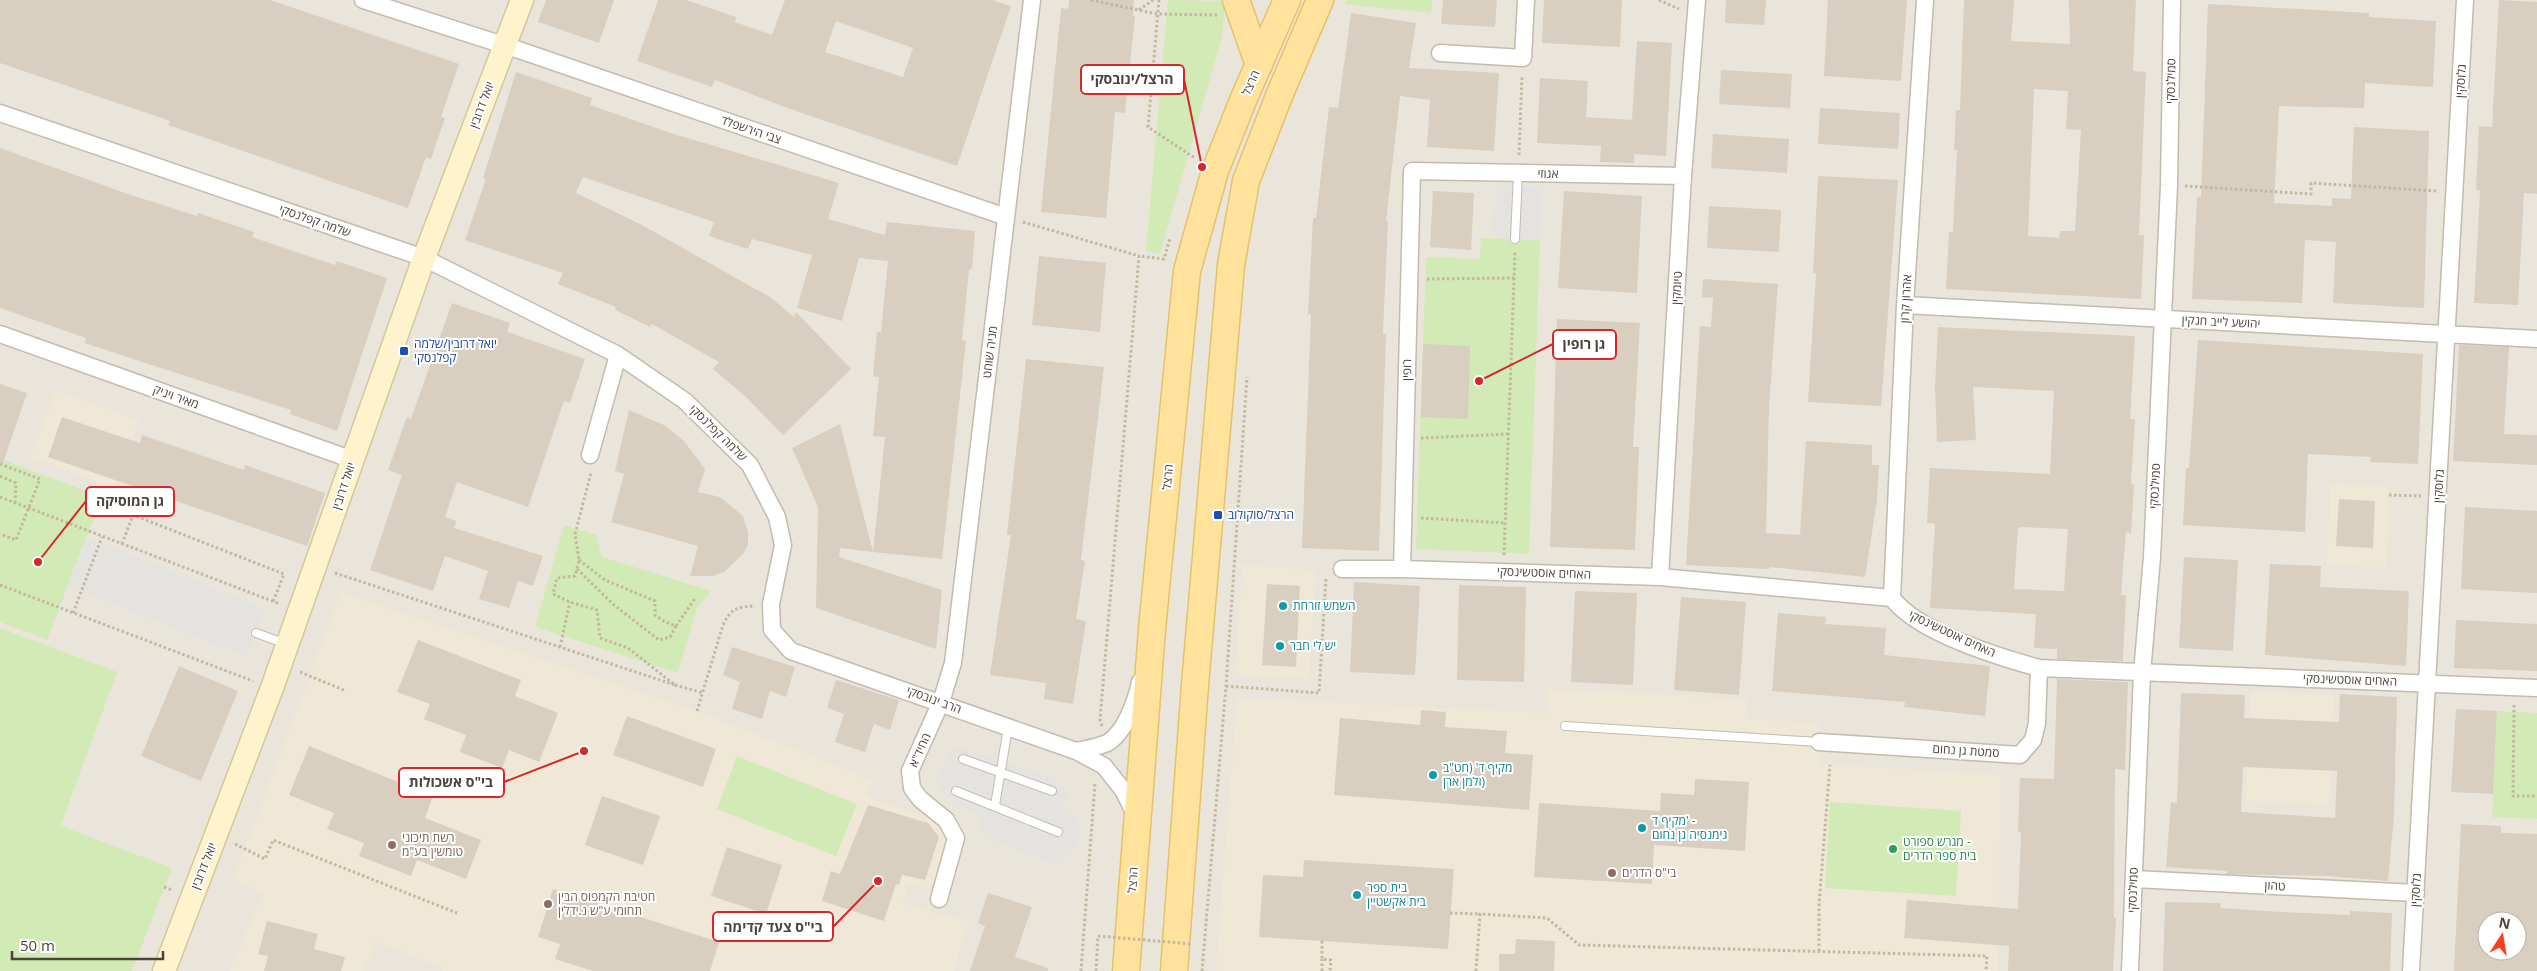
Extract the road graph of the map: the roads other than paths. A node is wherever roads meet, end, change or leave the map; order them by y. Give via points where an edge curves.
1 (364, 0) edge
2 (522, 0) edge
3 (1032, 0) edge
4 (1526, 0) edge
5 (1697, 0) edge
6 (1925, 0) edge
7 (2172, 0) edge
8 (2465, 0) edge
9 (1282, 2) edge
10 (1316, 3) edge
11 (1239, 8) edge
12 (505, 46) junction
13 (1440, 53) dead end
14 (1259, 64) junction
15 (0, 113) edge
16 (1412, 171) joint
17 (1518, 173) junction
18 (1683, 176) junction
19 (1006, 217) junction
20 (1516, 239) road end
21 (424, 258) junction
22 (1905, 305) junction
23 (2163, 319) junction
24 (0, 334) edge
25 (2446, 334) junction
26 (2537, 339) edge
27 (618, 355) junction
28 (590, 456) road end
29 (353, 460) junction
30 (1402, 568) junction
31 (1342, 570) road end
32 (1660, 577) junction
33 (1892, 598) junction
34 (1152, 629) junction
35 (256, 632) dead end
36 (288, 644) junction
37 (791, 651) joint
38 (2039, 668) junction
39 (2142, 673) junction
40 (2429, 683) junction
41 (2537, 688) edge
42 (942, 702) junction
43 (1565, 726) dead end
44 (1008, 728) junction
45 (1819, 742) joint
46 (1076, 751) junction
47 (963, 759) dead end
48 (1002, 773) junction
49 (1052, 790) dead end
50 (956, 791) dead end
51 (995, 806) junction
52 (1137, 820) junction
53 (1058, 832) dead end
54 (2134, 879) junction
55 (2416, 893) junction
56 (939, 899) dead end
57 (164, 971) edge
58 (1126, 971) edge
59 (1174, 971) edge
60 (2130, 971) edge
61 (2411, 971) edge

1 - 12 street, צבי הירשפלד
2 - 12 street, יואל דרובין
3 - 19 street, מניה שוחט
4 - 13 street via 1523,58
5 - 18 street, טיומקין
6 - 22 street, אהרון קרון
7 - 23 street, סמילנסקי
8 - 25 street, גלוסקין
9 - 10 main road
9 - 14 main road, הרצל
10 - 59 main road via 1246,181 1231,265
11 - 14 main road
12 - 19 street, צבי הירשפלד
12 - 21 street, יואל דרובין
14 - 34 main road, הרצל via 1215,171 1187,271
15 - 21 street, שלמה קפלנסקי
16 - 17 street, אגוזי
16 - 30 street, רופין
17 - 18 street, אגוזי
17 - 20 lane
18 - 32 street, טיומקין
19 - 42 street, מניה שוחט via 953,663
21 - 27 street, שלמה קפלנסקי
21 - 29 street, יואל דרובין
22 - 23 street, יהושע לייב חנקין
22 - 33 street, אהרון קרון
23 - 25 street, יהושע לייב חנקין
23 - 39 street, סמילנסקי via 2152,557
24 - 29 street, מאיר ויניק
25 - 26 street, יהושע לייב חנקין
25 - 40 street, גלוסקין
27 - 28 street
27 - 37 street, שלמה קפלנסקי via 685,401 750,465 777,517 783,544 770,604 772,630
29 - 36 street, יואל דרובין
30 - 31 street, האחים אוסטשינסקי
30 - 32 street, האחים אוסטשינסקי
32 - 33 street, האחים אוסטשינסקי
33 - 38 street, האחים אוסטשינסקי via 1901,610 1959,640 1997,656
34 - 46 street via 1138,690 1127,717 1108,742
34 - 52 main road, הרצל
35 - 36 lane
36 - 57 street, יואל דרובין
37 - 42 street, הרב ינובסקי
38 - 39 street, האחים אוסטשינסקי
38 - 45 street, סמטת גן נחום via 2037,723 2033,740 2020,755
39 - 40 street, האחים אוסטשינסקי
39 - 54 street, סמילנסקי
40 - 41 street, האחים אוסטשינסקי
40 - 55 street, גלוסקין
42 - 44 street, הרב ינובסקי
42 - 56 street, החיד"א via 910,771 912,788 920,799 946,820 956,838
43 - 45 lane
44 - 46 street, הרב ינובסקי
44 - 48 lane
46 - 52 street, הרב ינובסקי via 1104,766 1123,790
47 - 48 lane
48 - 49 lane
48 - 51 lane
50 - 51 lane
51 - 53 lane
52 - 58 main road, הרצל
54 - 55 street, טהון
54 - 60 street, סמילנסקי
55 - 61 street, גלוסקין

